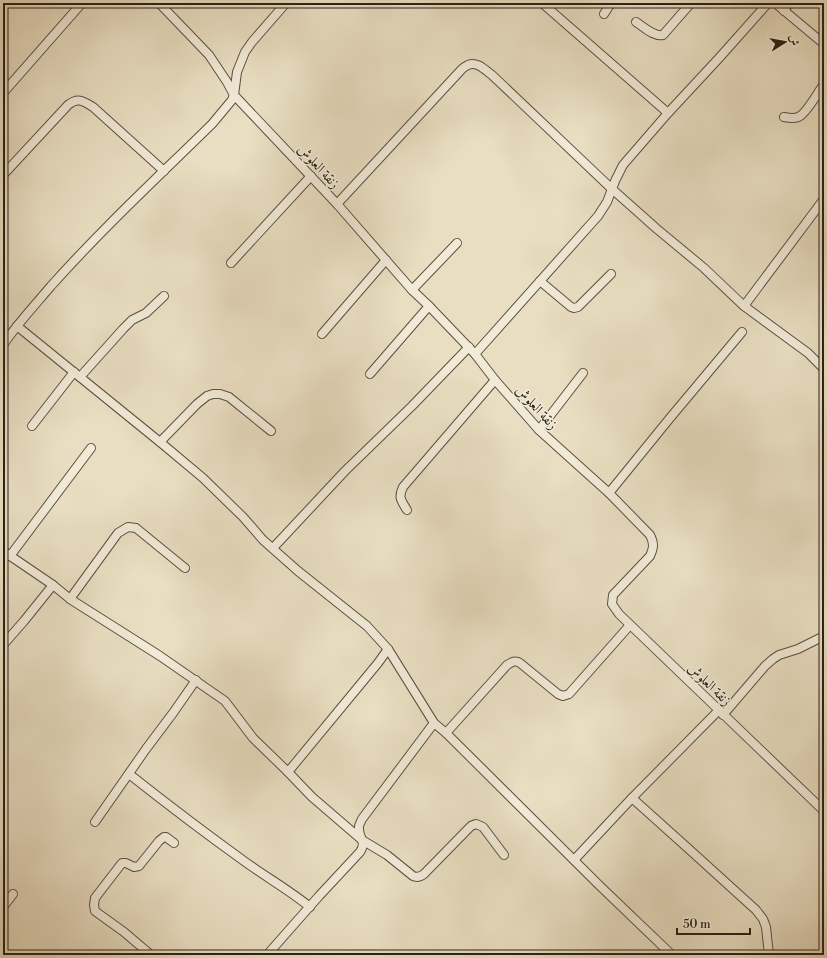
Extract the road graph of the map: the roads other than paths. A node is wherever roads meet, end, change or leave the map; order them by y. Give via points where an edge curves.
1 (82, 3) edge
2 (159, 3) edge
3 (286, 3) edge
4 (542, 3) edge
5 (611, 3) edge
6 (691, 3) edge
7 (768, 3) edge
8 (775, 3) edge
9 (789, 3) edge
10 (784, 11) junction
11 (604, 14) dead end
12 (636, 22) dead end
13 (824, 44) edge
14 (824, 84) edge
15 (3, 93) edge
16 (234, 95) junction
17 (668, 113) junction
18 (784, 117) dead end
19 (164, 171) junction
20 (3, 176) edge
21 (310, 176) junction
22 (612, 189) junction
23 (824, 199) edge
24 (337, 204) junction
25 (457, 243) dead end
26 (386, 260) junction
27 (231, 263) dead end
28 (611, 274) dead end
29 (540, 281) junction
30 (412, 290) junction
31 (164, 296) dead end
32 (429, 306) junction
33 (744, 306) junction
34 (17, 326) junction
35 (742, 332) dead end
36 (322, 334) dead end
37 (3, 345) edge
38 (469, 347) junction
39 (475, 354) junction
40 (824, 369) edge
41 (583, 373) dead end
42 (77, 374) junction
43 (370, 374) dead end
44 (495, 380) junction
45 (32, 426) dead end
46 (538, 430) junction
47 (271, 432) dead end
48 (160, 442) junction
49 (91, 448) dead end
50 (609, 493) junction
51 (407, 510) dead end
52 (273, 548) junction
53 (7, 554) edge
54 (185, 568) dead end
55 (53, 585) junction
56 (70, 599) junction
57 (630, 625) junction
58 (824, 636) edge
59 (3, 645) edge
60 (388, 649) junction
61 (196, 680) junction
62 (721, 713) junction
63 (434, 723) junction
64 (446, 733) junction
65 (288, 772) junction
66 (129, 774) junction
67 (632, 798) junction
68 (824, 811) edge
69 (95, 822) dead end
70 (362, 840) junction
71 (174, 843) dead end
72 (504, 855) dead end
73 (574, 860) junction
74 (13, 894) dead end
75 (3, 907) edge
76 (310, 907) junction
77 (151, 955) edge
78 (267, 955) edge
79 (672, 955) edge
80 (769, 955) edge

1 - 15 street
2 - 16 street, زنقة العلوش via 209,55
3 - 16 street via 245,52 237,72
4 - 17 street
5 - 11 street
6 - 12 street via 663,36
7 - 17 street
8 - 10 street
9 - 10 street
10 - 13 street
14 - 18 street via 800,117
16 - 19 street via 212,124
16 - 21 street, زنقة العلوش
17 - 22 street via 623,165
19 - 20 street via 93,107 78,100 68,105
19 - 34 street via 69,266
21 - 24 street, زنقة العلوش
21 - 27 street
22 - 24 street via 492,75 474,64 462,69
22 - 29 street via 598,216
22 - 33 street
23 - 33 street
24 - 26 street, زنقة العلوش
25 - 30 street
26 - 30 street, زنقة العلوش
26 - 36 street
28 - 29 street via 574,308
29 - 39 street
30 - 32 street, زنقة العلوش
31 - 42 street via 146,313 132,320
32 - 38 street, زنقة العلوش
32 - 43 street
33 - 40 street via 808,353
34 - 37 street
34 - 42 street
35 - 50 street
38 - 39 street, زنقة العلوش
38 - 52 street via 345,471
39 - 44 street, زنقة العلوش
41 - 46 street
42 - 45 street
42 - 48 street
44 - 46 street, زنقة العلوش
44 - 51 street via 403,487 401,500
46 - 50 street, زنقة العلوش
47 - 48 street via 229,397 213,394 197,404
48 - 52 street via 202,478
49 - 53 street
50 - 57 street, زنقة العلوش via 654,542 650,556 613,595 614,608
52 - 60 street via 367,626
53 - 55 street
54 - 56 street via 136,528 128,527 118,533
55 - 56 street
55 - 59 street
56 - 61 street
57 - 62 street, زنقة العلوش
57 - 64 street via 568,694 563,696 520,663 513,661
58 - 62 street via 773,659
60 - 63 street
60 - 65 street
61 - 65 street via 225,701 253,738
61 - 66 street
62 - 67 street
62 - 68 street, زنقة العلوش
63 - 64 street
63 - 70 street via 362,819 358,830
64 - 73 street
65 - 70 street via 312,797
66 - 69 street
66 - 76 street via 219,844
67 - 73 street
67 - 80 street via 756,910 766,927
70 - 72 street via 417,878 476,824 483,827
70 - 76 street via 363,847 358,856
71 - 77 street via 164,837 139,866 122,863 95,898 95,911
73 - 79 street
74 - 75 street
76 - 78 street

